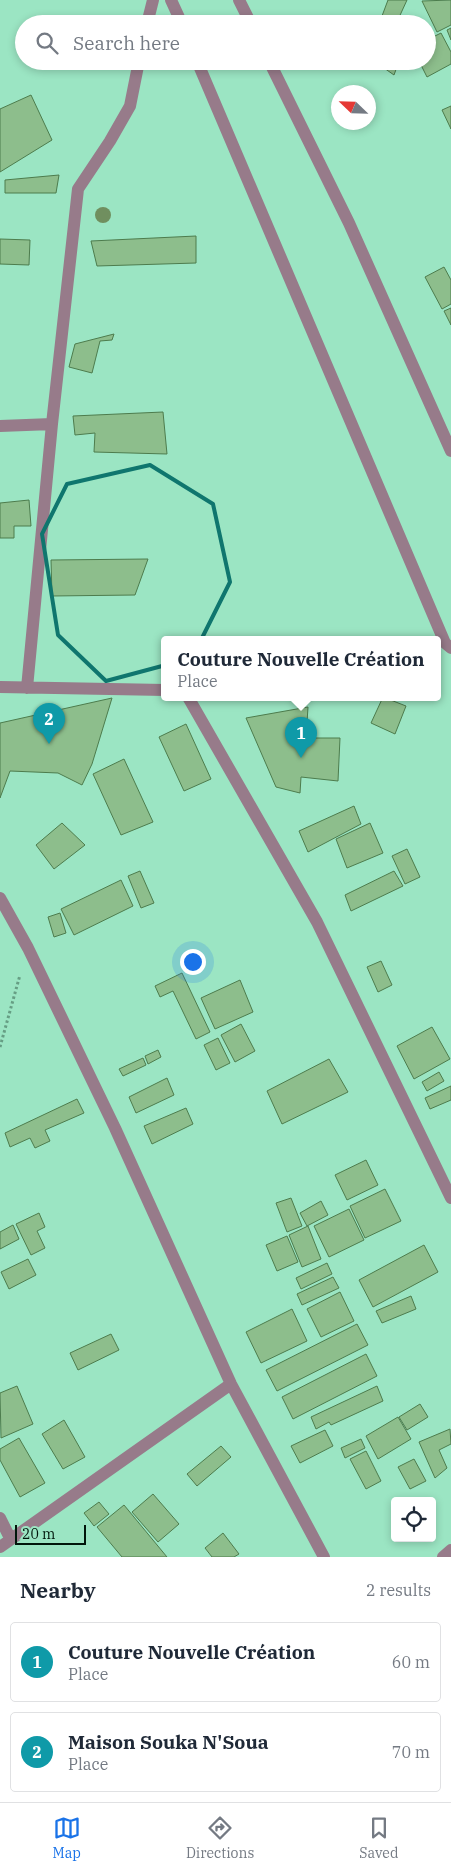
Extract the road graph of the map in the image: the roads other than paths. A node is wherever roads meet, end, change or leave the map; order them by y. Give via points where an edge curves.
1 (153, 0) edge
2 (172, 0) edge
3 (239, 0) edge
4 (149, 15) edge
5 (178, 15) edge
6 (246, 15) edge
7 (137, 70) edge
8 (202, 70) edge
9 (273, 70) edge
10 (52, 424) junction
11 (0, 426) edge
12 (451, 450) edge
13 (440, 636) edge
14 (0, 687) edge
15 (27, 688) junction
16 (161, 690) edge
17 (190, 701) edge
18 (0, 898) edge
19 (451, 1198) edge
20 (231, 1384) junction
21 (0, 1518) edge
22 (5, 1542) edge
23 (451, 1550) edge
24 (324, 1557) edge
25 (443, 1557) edge

1 - 4 street
2 - 5 street
3 - 6 street
7 - 10 street via 130,106 78,188
8 - 13 street
9 - 12 street via 349,223
10 - 11 street
10 - 15 street
14 - 15 street
15 - 16 street
17 - 19 street via 317,922
18 - 20 street via 28,948 115,1128
20 - 22 street
20 - 24 street
21 - 22 street
23 - 25 street

